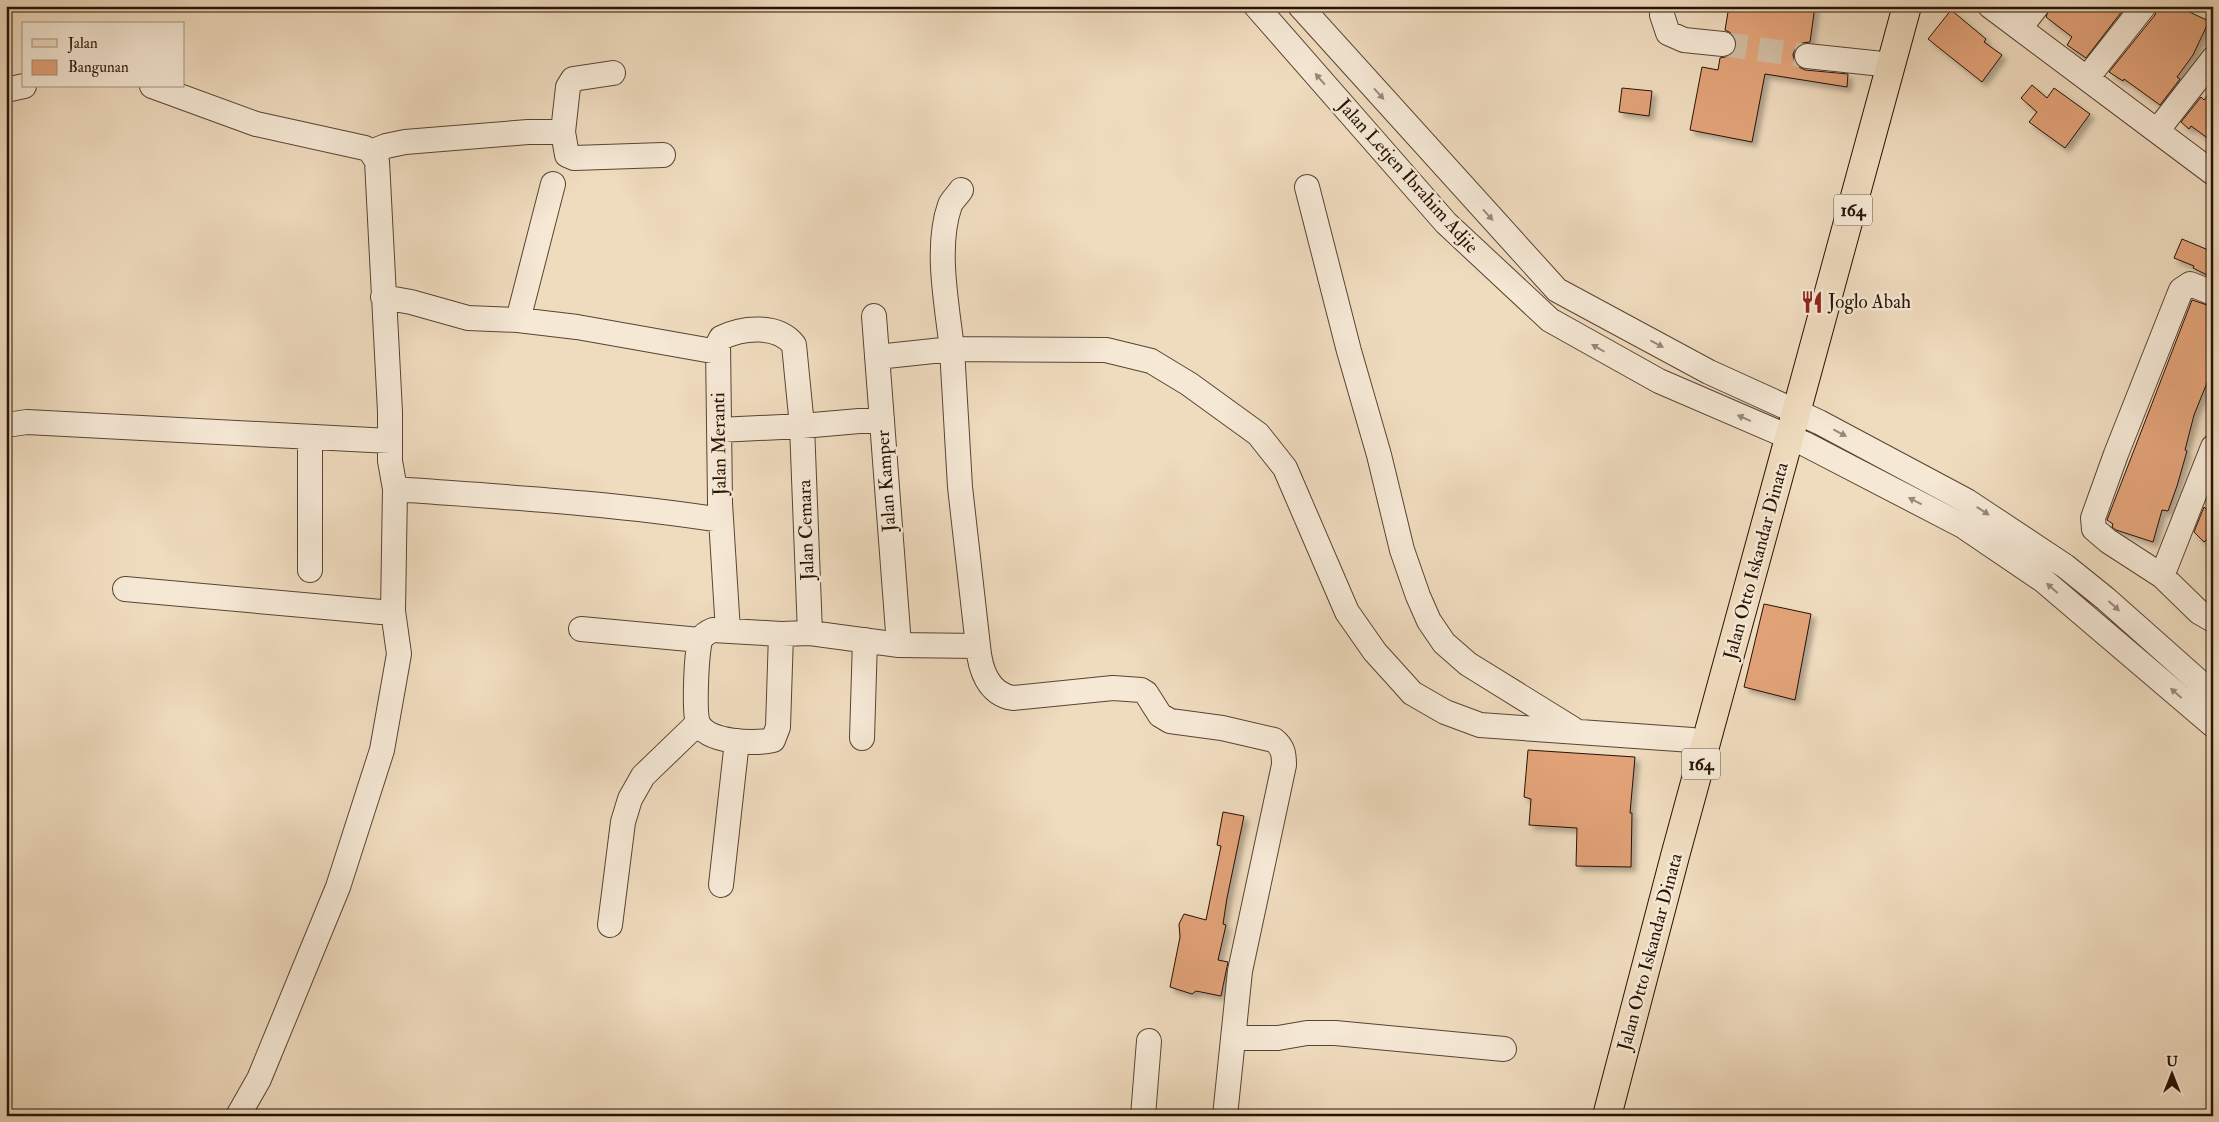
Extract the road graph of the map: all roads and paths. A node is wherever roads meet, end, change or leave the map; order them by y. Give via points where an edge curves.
1 (1256, 6) edge
2 (1300, 6) edge
3 (1663, 6) edge
4 (1907, 6) edge
5 (1990, 6) edge
6 (2037, 6) edge
7 (2144, 6) edge
8 (2020, 28) junction
9 (1722, 44) tunnel mouth
10 (1808, 56) tunnel mouth
11 (2213, 59) edge
12 (1892, 65) junction
13 (613, 73) dead end
14 (2087, 78) junction
15 (22, 86) edge
16 (157, 88) edge
17 (6, 90) edge
18 (2157, 131) junction
19 (563, 132) junction
20 (371, 152) junction
21 (663, 155) dead end
22 (2213, 173) edge
23 (553, 184) dead end
24 (1307, 187) dead end
25 (962, 190) dead end
26 (2213, 293) edge
27 (383, 297) junction
28 (874, 316) dead end
29 (518, 320) junction
30 (952, 349) junction
31 (718, 352) junction
32 (877, 357) junction
33 (1796, 412) junction
34 (882, 419) junction
35 (6, 424) edge
36 (802, 426) junction
37 (719, 430) junction
38 (310, 437) junction
39 (1789, 438) junction
40 (390, 441) junction
41 (2213, 447) edge
42 (2208, 474) edge
43 (395, 489) junction
44 (720, 520) junction
45 (310, 570) dead end
46 (2162, 576) junction
47 (126, 589) dead end
48 (394, 611) junction
49 (2213, 620) edge
50 (581, 629) dead end
51 (728, 631) junction
52 (810, 633) junction
53 (781, 634) junction
54 (700, 640) junction
55 (865, 640) junction
56 (899, 645) junction
57 (978, 646) junction
58 (2213, 694) edge
59 (698, 723) junction
60 (2213, 725) edge
61 (1576, 731) junction
62 (862, 738) dead end
63 (737, 741) junction
64 (1706, 744) junction
65 (721, 885) dead end
66 (610, 925) dead end
67 (1232, 1038) junction
68 (1149, 1041) dead end
69 (1504, 1049) dead end
70 (238, 1116) edge
71 (1143, 1116) edge
72 (1225, 1116) edge
73 (1607, 1116) edge

39 -> 1 street, Jalan Letjen Ibrahim Adjie via 1651,377 1550,320 1446,223
2 -> 33 street, Jalan Letjen Ibrahim Adjie via 1557,290 1709,372
3 - 9 street via 1662,15 1668,33 1684,40
4 - 12 main road, Jalan Otto Iskandar Dinata / 164
5 - 8 street
6 - 8 street
7 - 14 street
8 - 14 street
10 - 12 street
11 - 18 street
12 - 33 main road, Jalan Otto Iskandar Dinata / 164
13 - 19 street via 573,79 568,87
14 - 18 street
15 - 17 street
16 - 20 street via 256,124 350,144
18 - 22 street
19 - 20 street via 405,142
19 - 21 street via 567,155 574,158
20 - 27 street via 377,161 379,174
23 - 29 street
24 - 61 street via 1402,550 1429,621 1444,643 1468,664
25 - 30 street via 951,203 946,221 943,261
26 - 46 street via 2190,284 2181,290 2094,518 2094,530
27 - 29 street via 468,318
27 - 40 street
28 - 32 street, Jalan Kamper
29 - 31 street via 648,338
30 - 32 street
30 - 57 street via 960,487
30 - 61 street via 1106,350 1151,362 1189,384 1258,434 1285,468 1347,612 1375,652 1412,693 1445,712 1480,725
31 - 36 street, Jalan Cemara via 720,338 738,331 778,331 785,336 794,345
31 - 37 street, Jalan Meranti
32 - 34 street, Jalan Kamper
33 - 39 main road, Jalan Otto Iskandar Dinata / 164
33 -> 58 street, Jalan Letjen Ibrahim Adjie via 1967,501 2024,537 2106,599
34 - 36 street
34 - 56 street, Jalan Kamper
35 - 38 street via 27,422
36 - 37 street
36 - 52 street, Jalan Cemara
37 - 44 street, Jalan Meranti
38 - 40 street
38 - 45 street
60 -> 39 street, Jalan Letjen Ibrahim Adjie via 2036,576 1963,526
39 - 64 main road, Jalan Otto Iskandar Dinata / 164
40 - 43 street
41 - 42 street
42 - 46 street
43 - 44 street
43 - 48 street
44 - 51 street, Jalan Meranti
46 - 49 street via 2199,612
47 - 48 street
48 - 70 street via 399,654 382,750 338,887 260,1079
50 - 54 street
51 - 53 street
51 - 54 street via 713,630
52 - 53 street
52 - 55 street
53 - 63 street via 778,727 773,740
54 - 59 street via 696,684
55 - 56 street
55 - 62 street
56 - 57 street
57 - 67 street via 985,676 995,692 1005,697 1113,688 1141,690 1160,715 1170,721 1222,728 1274,740 1280,745 1284,766 1240,971
59 - 63 street via 706,734
59 - 66 street via 643,776 630,799 623,822
61 - 64 street via 1692,740
63 - 65 street
64 - 73 main road, Jalan Otto Iskandar Dinata / 164
67 - 69 street via 1335,1033
67 - 72 street
68 - 71 street

